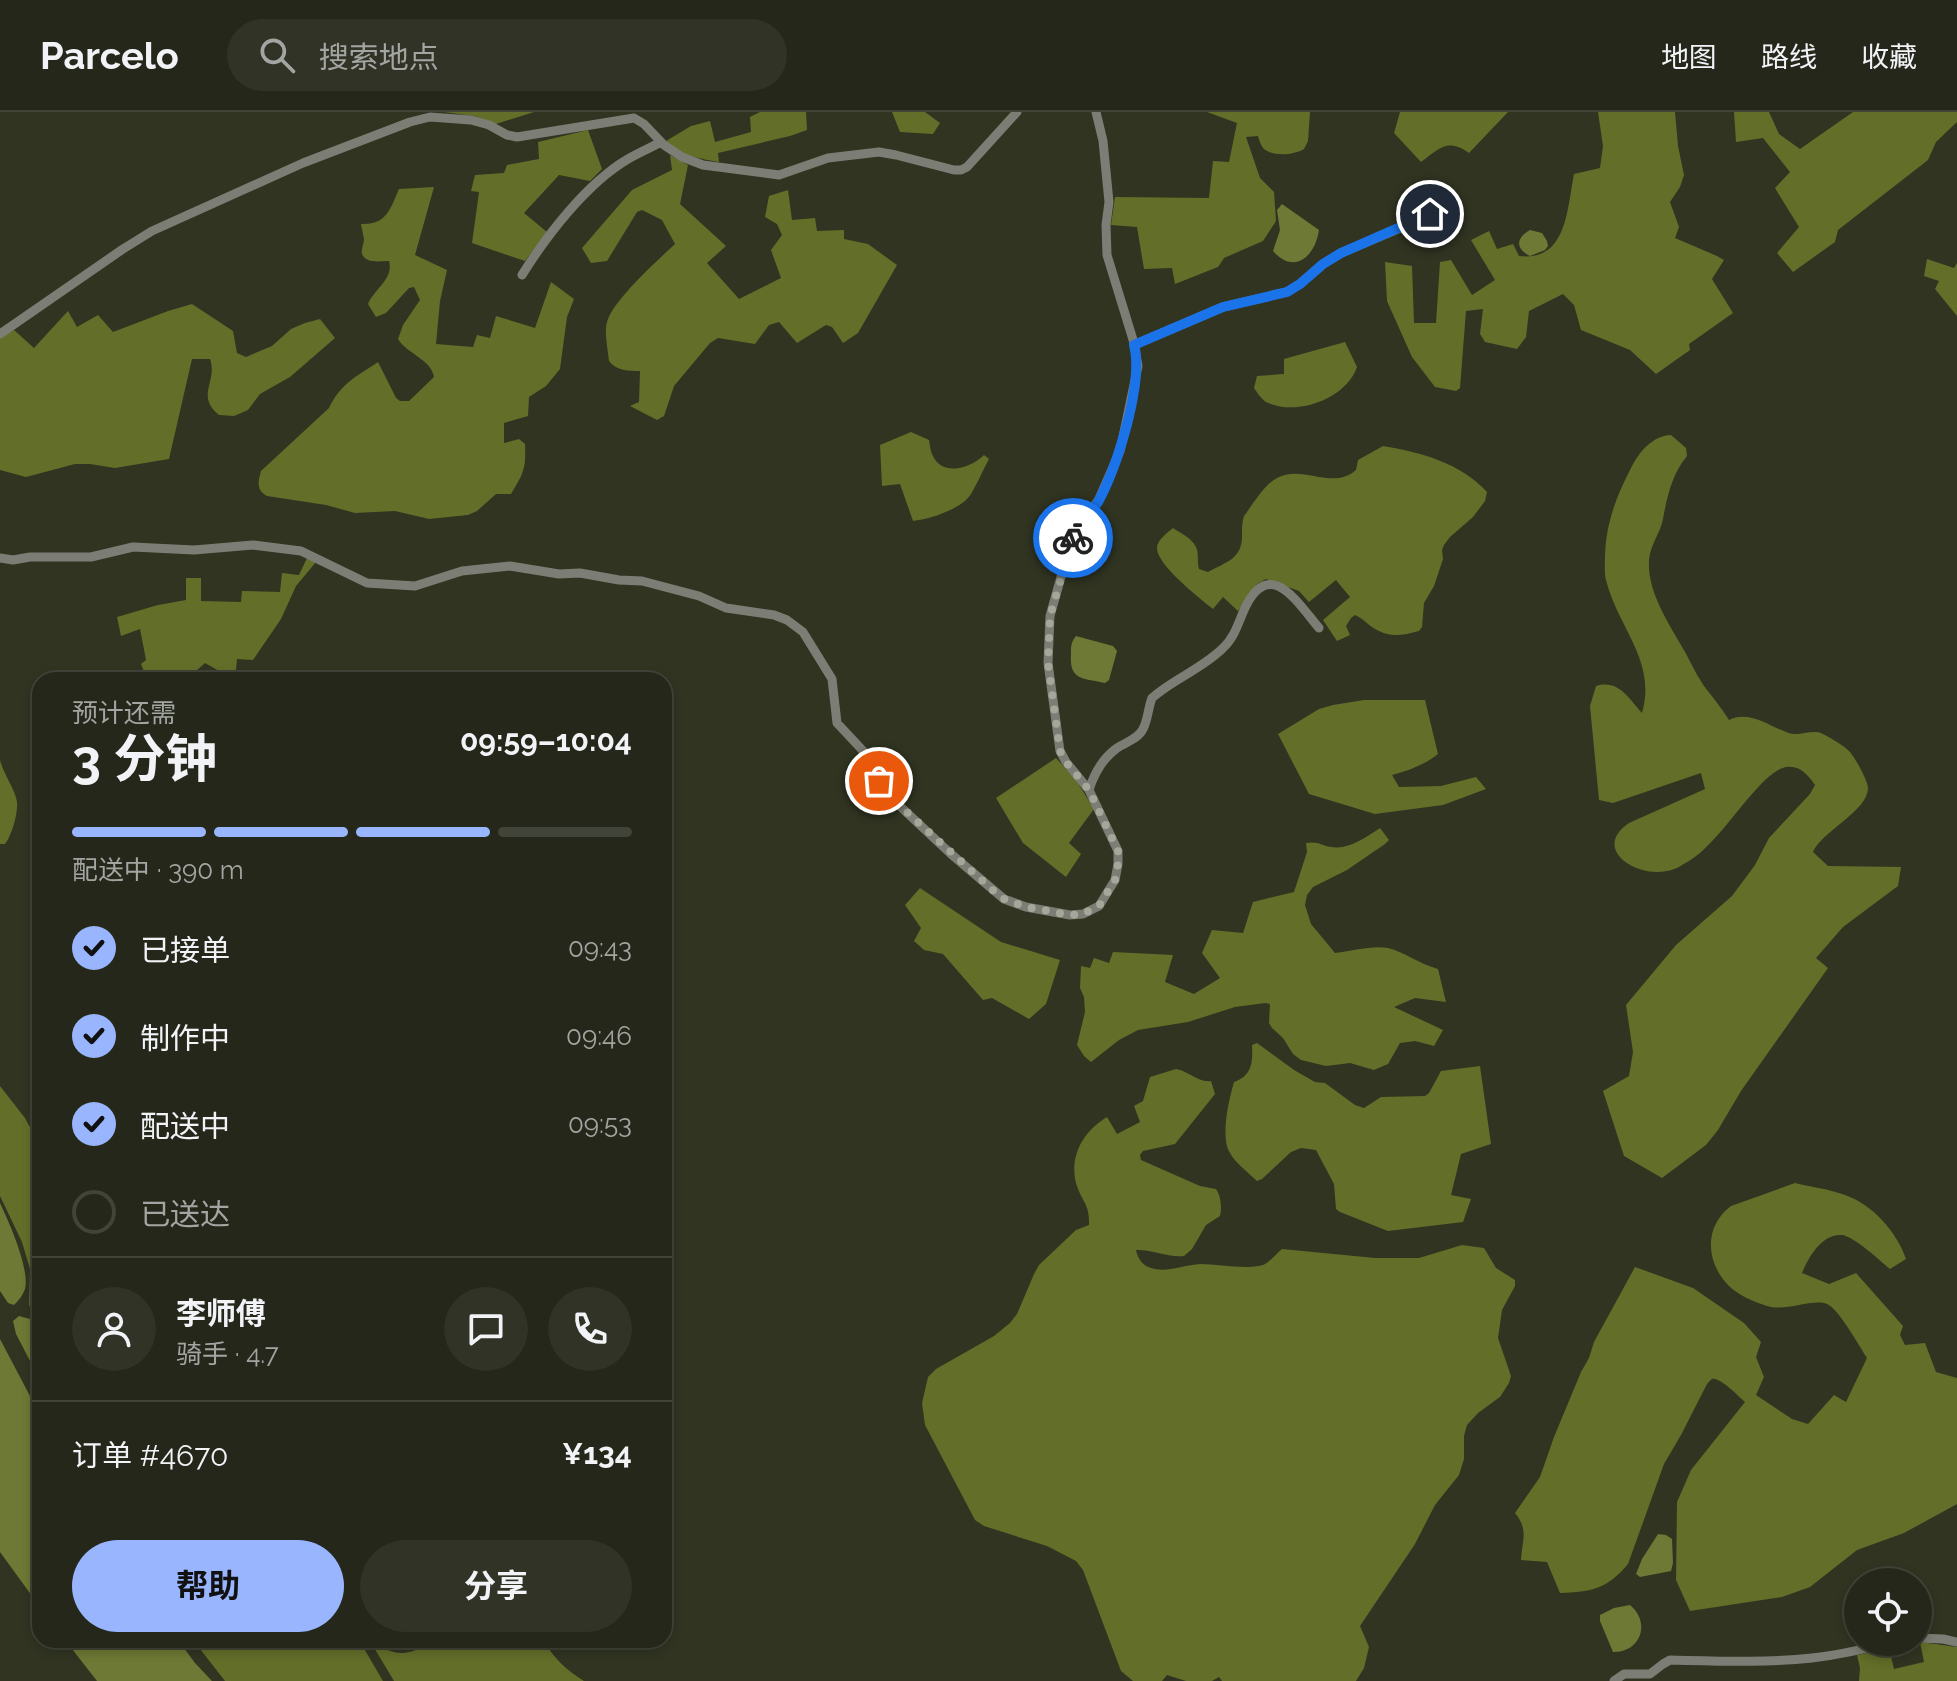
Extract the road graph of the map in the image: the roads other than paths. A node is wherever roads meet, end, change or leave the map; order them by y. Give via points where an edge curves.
1 (1017, 112) edge
2 (1096, 112) edge
3 (434, 114) edge
4 (661, 142) junction
5 (1448, 205) dead end
6 (522, 275) dead end
7 (0, 334) edge
8 (1134, 345) junction
9 (0, 558) edge
10 (1319, 628) dead end
11 (1089, 790) junction
12 (1932, 1639) edge
13 (1957, 1642) edge
14 (1844, 1653) edge
15 (1614, 1681) edge

1 - 4 street via 967,167 957,171 879,152 828,158 776,175 703,165
2 - 8 street via 1109,202 1107,255
3 - 4 street via 471,120 517,137 634,118
3 - 7 street via 303,163 152,231
4 - 6 street via 600,180 550,234
5 - 8 street via 1341,253 1287,292 1223,307
8 - 11 street via 1136,376 1120,451 1099,499 1070,545 1050,616 1048,663 1060,751
9 - 11 street via 91,557 133,547 194,550 253,545 301,551 367,583 415,586 462,571 510,566 642,581 726,608 774,615 803,632 832,679 839,726 866,754 888,795 996,893 1026,907 1083,914 1099,906 1115,880 1118,851
10 - 11 street via 1285,590 1264,586 1247,603 1222,649 1152,698 1141,733 1106,758
12 - 13 street
14 - 15 street via 1746,1662 1670,1660 1650,1674 1624,1674

